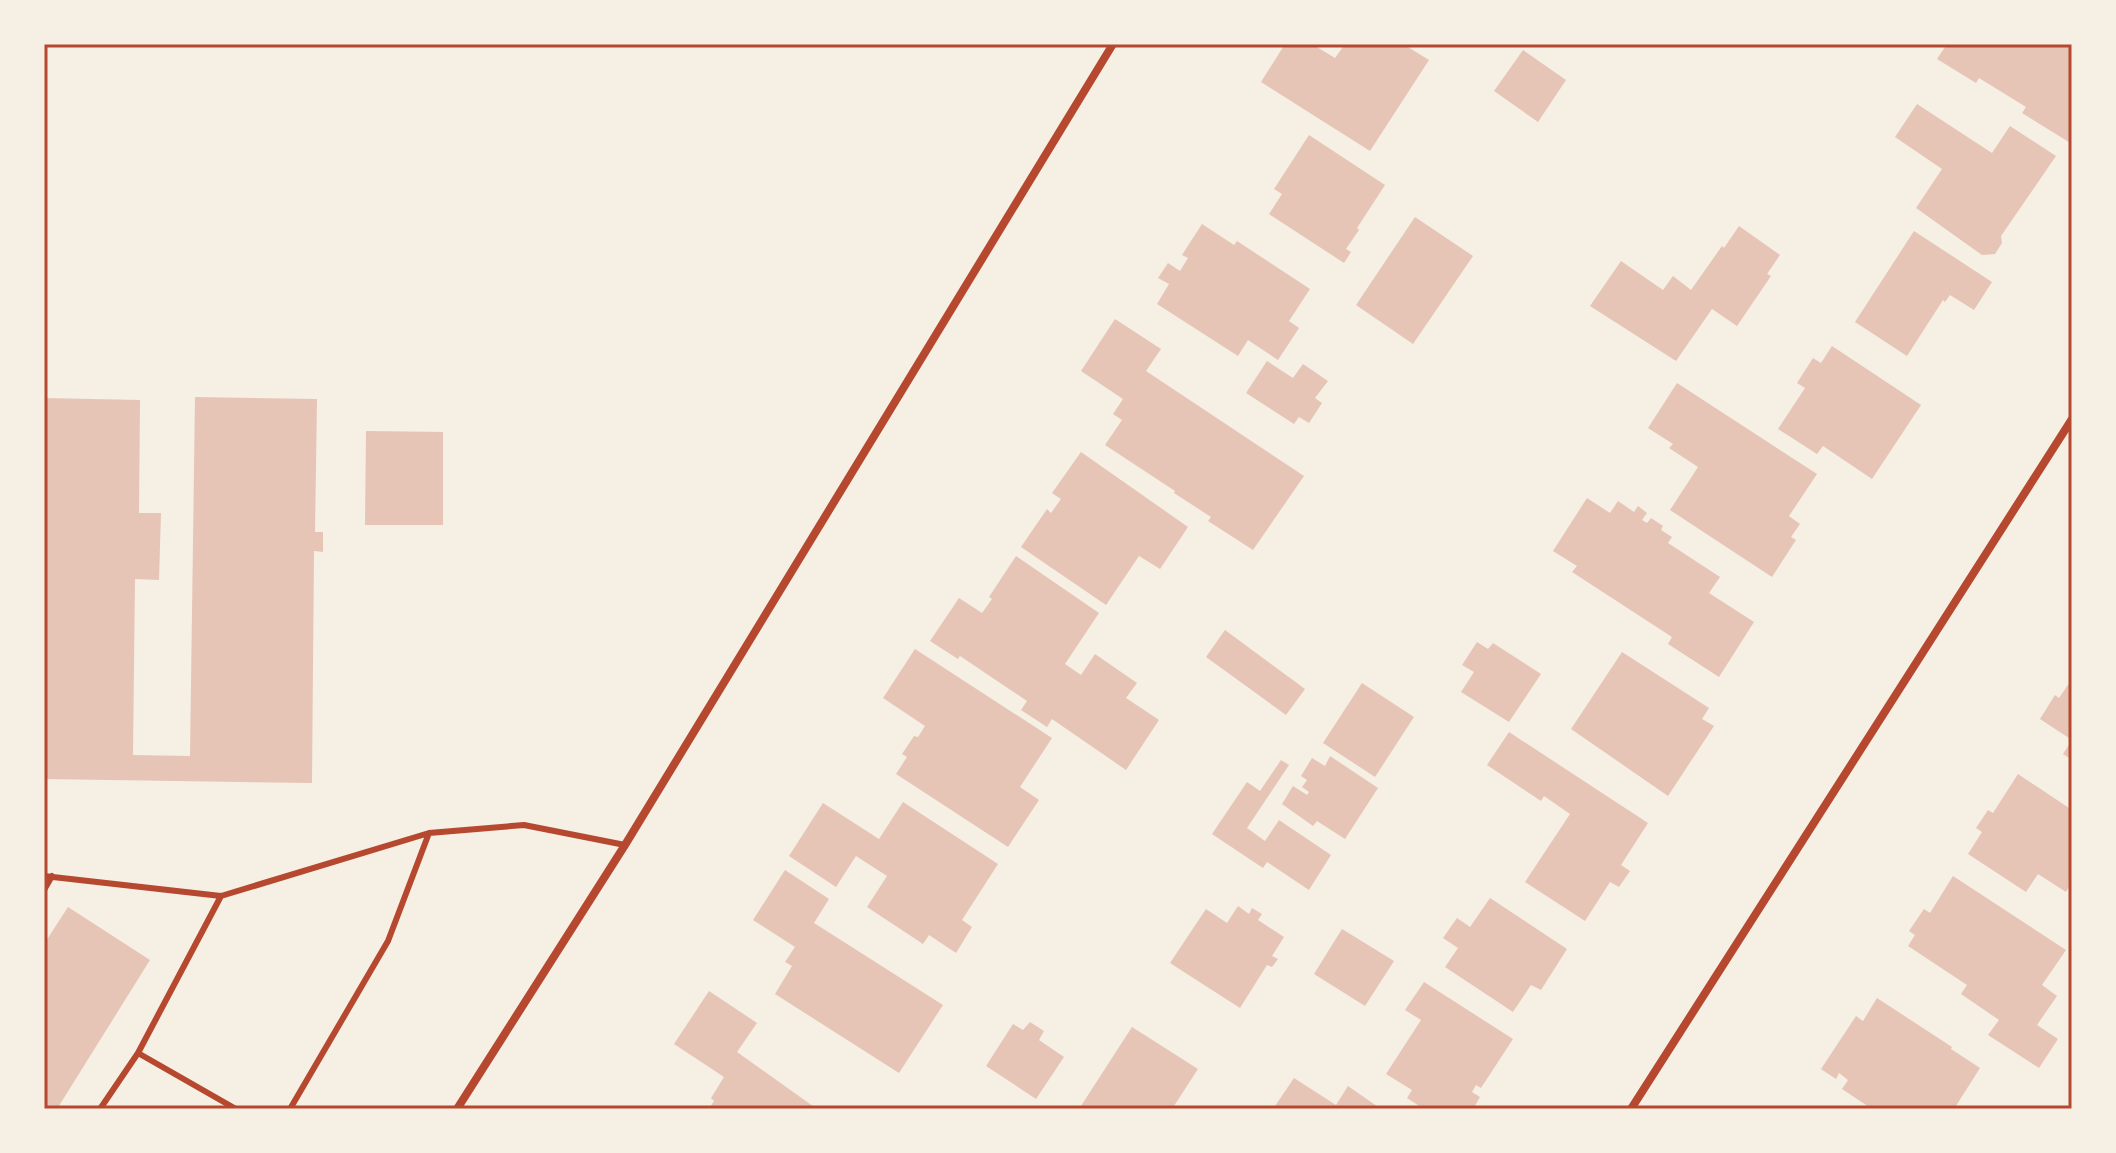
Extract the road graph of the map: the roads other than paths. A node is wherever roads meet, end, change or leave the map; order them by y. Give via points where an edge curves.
1 (1113, 44) edge
2 (2072, 419) edge
3 (429, 833) junction
4 (625, 845) junction
5 (48, 876) edge
6 (44, 890) edge
7 (221, 896) junction
8 (138, 1053) junction
9 (100, 1109) edge
10 (236, 1109) edge
11 (290, 1109) edge
12 (457, 1109) edge
13 (1631, 1109) edge

1 - 4 street
2 - 13 street
3 - 4 lane via 524,825
3 - 7 lane
3 - 11 lane via 388,941
4 - 12 street
5 - 6 lane
5 - 7 lane
7 - 8 lane
8 - 9 lane
8 - 10 lane

